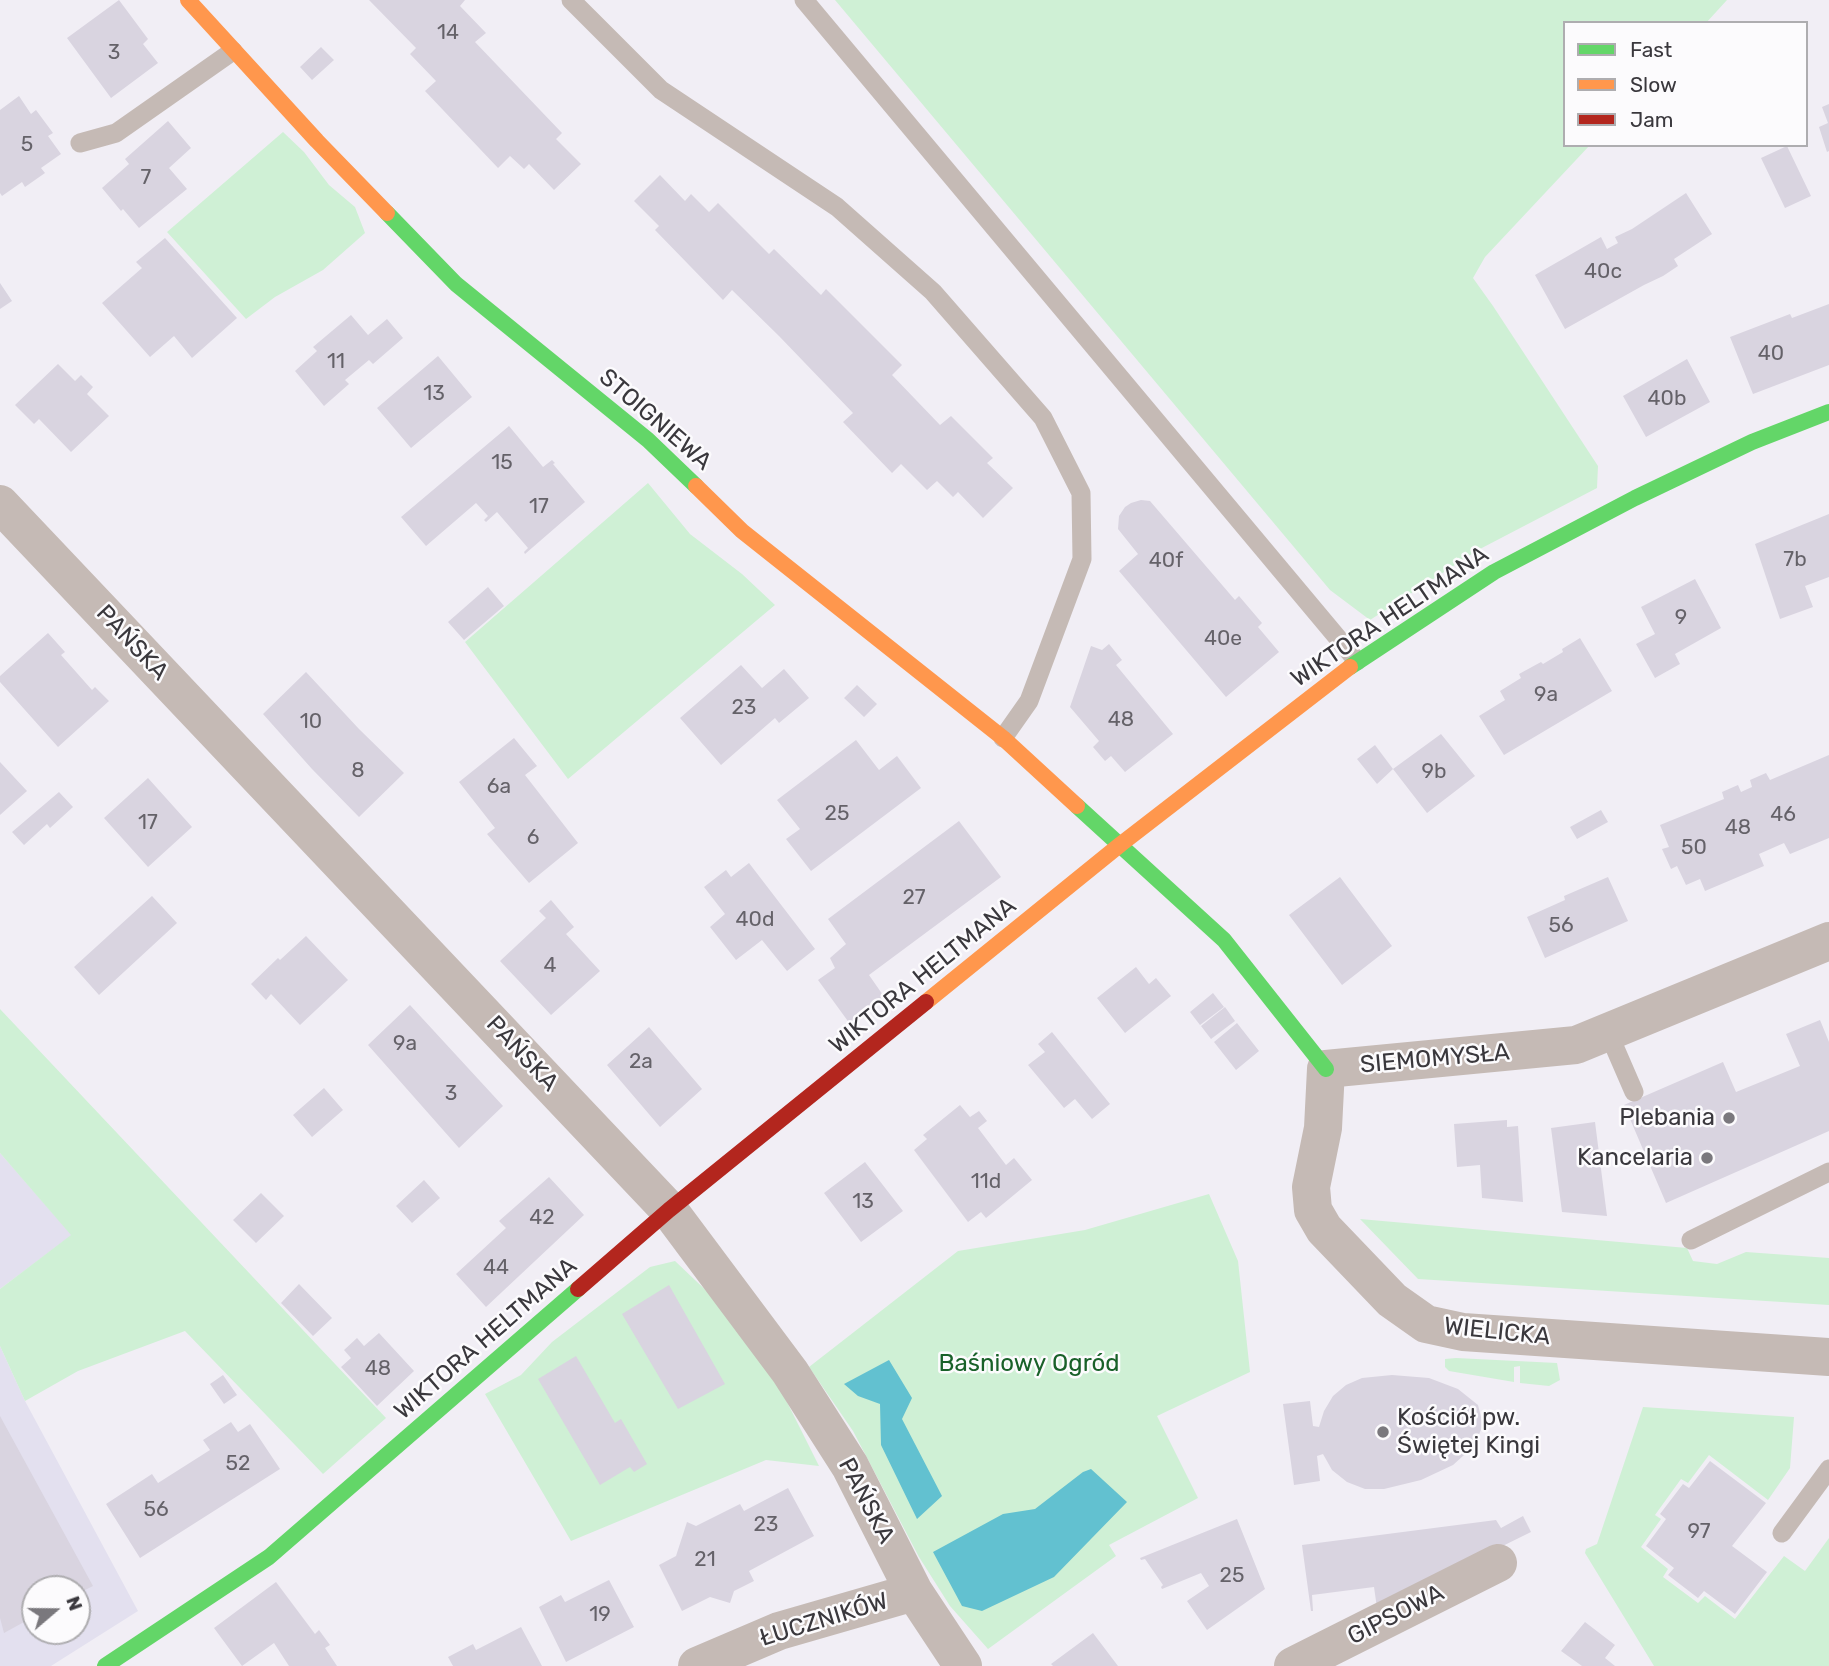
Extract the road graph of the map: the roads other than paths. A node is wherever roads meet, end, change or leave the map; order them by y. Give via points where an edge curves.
1 (188, 0) edge
2 (571, 0) edge
3 (804, 0) edge
4 (233, 51) junction
5 (80, 143) dead end
6 (1829, 412) edge
7 (0, 503) edge
8 (1357, 660) junction
9 (1003, 738) junction
10 (1121, 844) junction
11 (1826, 950) edge
12 (1608, 1032) junction
13 (1326, 1069) junction
14 (1634, 1092) dead end
15 (1829, 1172) edge
16 (669, 1210) junction
17 (1691, 1240) dead end
18 (1829, 1357) edge
19 (1829, 1469) edge
20 (1782, 1533) dead end
21 (1498, 1563) dead end
22 (914, 1592) junction
23 (105, 1666) edge
24 (697, 1666) edge
25 (963, 1666) edge
26 (1293, 1666) edge

1 - 4 street, STOIGNIEWA
2 - 9 lane via 661,90 847,215 933,292 1043,418 1080,494 1082,559 1029,701
3 - 8 lane
4 - 5 lane via 116,133
4 - 9 street, STOIGNIEWA via 456,284 648,440 742,531
6 - 8 street, WIKTORA HELTMANA via 1752,442 1541,547
7 - 16 street, PAŃSKA
8 - 10 street, WIKTORA HELTMANA
9 - 10 street, STOIGNIEWA
10 - 13 street, SIEMOMYSŁA via 1224,940
10 - 16 street, WIKTORA HELTMANA
11 - 12 street, SIEMOMYSŁA
12 - 13 street, SIEMOMYSŁA via 1576,1045
12 - 14 lane
13 - 18 street, WIELICKA via 1323,1128 1311,1187 1313,1210 1324,1228 1392,1300 1426,1324 1463,1332
15 - 17 lane
16 - 22 street, PAŃSKA via 790,1372 850,1466
16 - 23 street, WIKTORA HELTMANA via 269,1557
19 - 20 lane
21 - 26 street, GIPSOWA
22 - 24 street, ŁUCZNIKÓW via 779,1631
22 - 25 street, PAŃSKA

